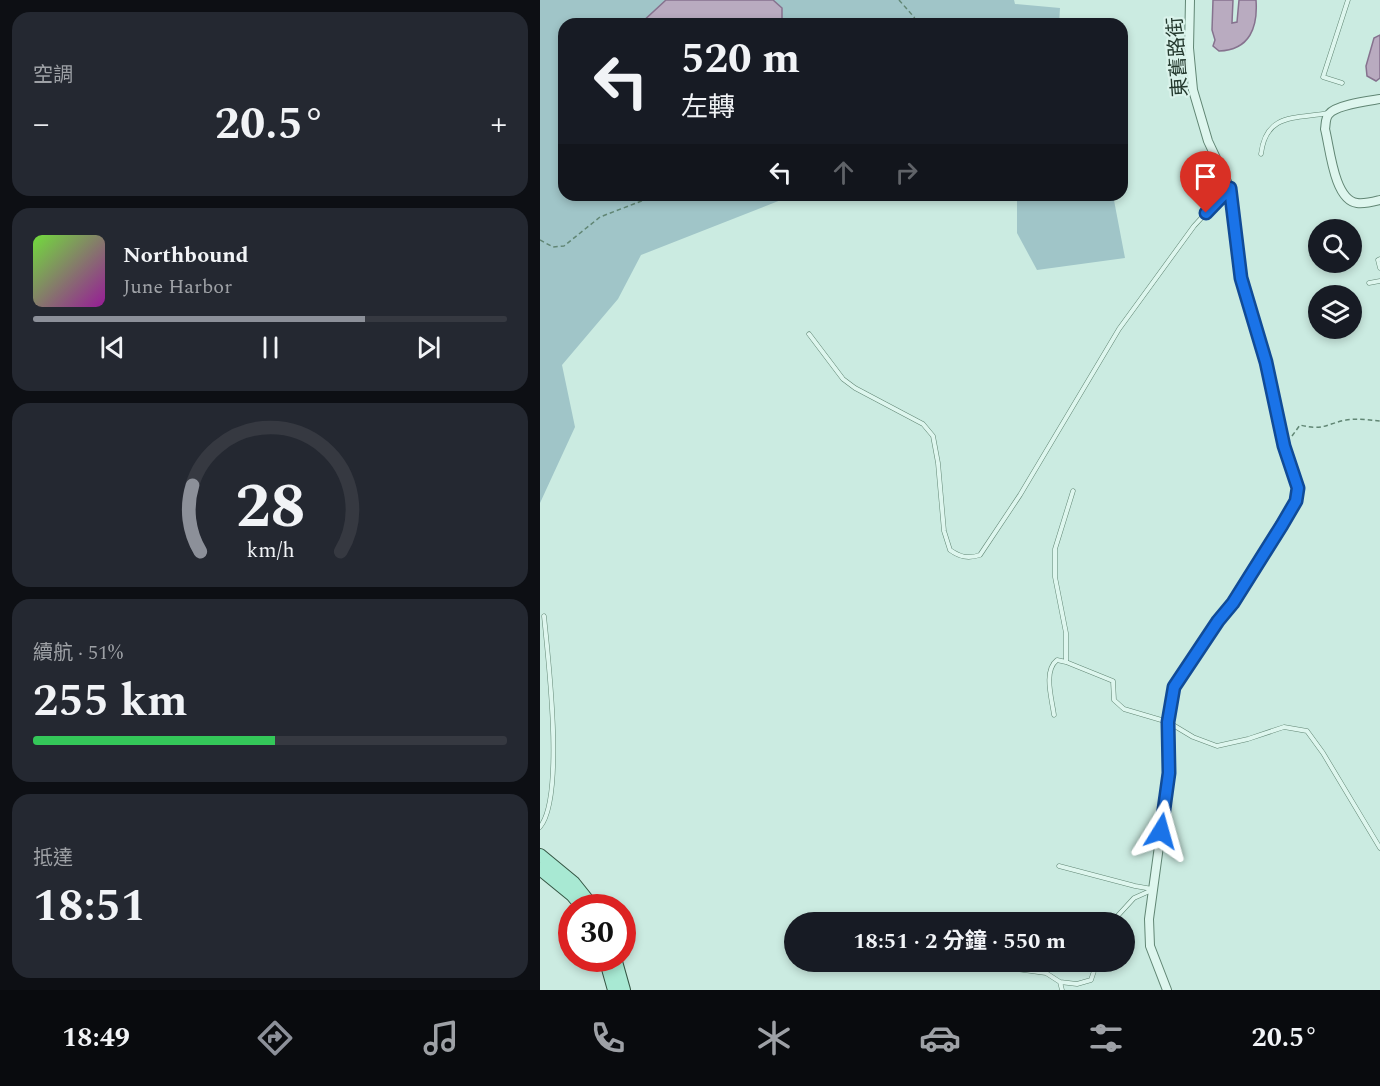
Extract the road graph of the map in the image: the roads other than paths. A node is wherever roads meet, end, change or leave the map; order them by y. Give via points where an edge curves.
1 (1190, 0) edge
2 (1348, 0) edge
3 (1342, 83) dead end
4 (1380, 99) edge
5 (1329, 112) junction
6 (1261, 154) dead end
7 (1230, 188) junction
8 (1380, 200) edge
9 (1380, 259) edge
10 (1380, 268) edge
11 (1380, 281) edge
12 (1370, 284) dead end
13 (809, 334) dead end
14 (1073, 491) dead end
15 (544, 616) dead end
16 (1066, 662) junction
17 (1054, 715) dead end
18 (1168, 722) junction
19 (540, 827) edge
20 (1380, 848) edge
21 (540, 855) edge
22 (1059, 866) dead end
23 (540, 869) edge
24 (1153, 889) junction
25 (570, 894) edge
26 (583, 894) edge
27 (1121, 912) edge
28 (609, 972) edge
29 (619, 972) edge
30 (1039, 972) edge
31 (1094, 972) edge
32 (1060, 982) junction
33 (614, 990) edge
34 (624, 990) edge
35 (1062, 990) edge
36 (1167, 990) edge

1 - 7 street, 東舊路街 via 1193,90 1208,141
2 - 3 lane via 1323,77
4 - 5 street
5 - 6 lane via 1278,122 1263,140
5 - 8 street via 1325,129 1340,189 1355,203
7 - 13 lane via 1194,226 1119,329 1020,495 980,555 972,558 950,550 944,531 933,436 923,424 843,379
7 - 18 street, 東舊路街 via 1241,278 1298,488 1296,501 1233,603 1174,687
9 - 10 lane
11 - 12 lane
14 - 16 lane via 1055,549
15 - 19 lane via 552,694 553,773 546,816
16 - 17 lane via 1057,660 1049,672
16 - 18 lane via 1113,681 1114,700 1124,708
18 - 20 lane via 1217,746 1284,727 1307,731
18 - 24 street, 東舊路街 via 1169,773
21 - 26 main road
22 - 24 lane
23 - 25 main road
24 - 27 lane via 1134,898
24 - 36 street, 東舊路街 via 1150,946
28 - 33 main road
29 - 34 main road
30 - 32 lane
31 - 32 lane via 1091,980 1077,984
32 - 35 lane

